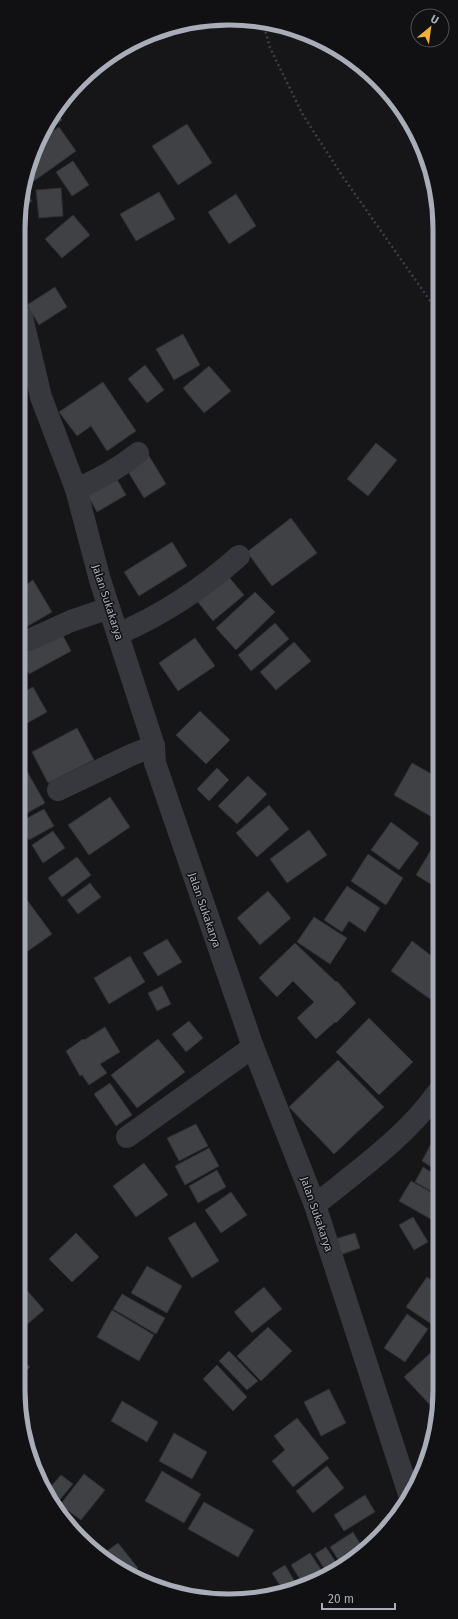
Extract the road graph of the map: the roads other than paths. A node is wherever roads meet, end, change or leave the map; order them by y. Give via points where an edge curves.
1 (25, 330) edge
2 (138, 452) dead end
3 (76, 488) junction
4 (239, 556) dead end
5 (109, 608) junction
6 (118, 634) junction
7 (29, 640) dead end
8 (143, 750) junction
9 (58, 790) dead end
10 (253, 1047) junction
11 (433, 1098) edge
12 (127, 1137) dead end
13 (315, 1205) junction
14 (407, 1489) edge

1 - 3 street, Jalan Sukakarya via 41,397
2 - 3 street via 100,479
3 - 5 street, Jalan Sukakarya
4 - 6 street via 186,597 145,622
5 - 6 street, Jalan Sukakarya
5 - 7 street via 66,623
6 - 8 street, Jalan Sukakarya
8 - 9 street
8 - 10 street, Jalan Sukakarya via 155,763
10 - 12 street
10 - 13 street, Jalan Sukakarya
11 - 13 street via 410,1126
13 - 14 street, Jalan Sukakarya

